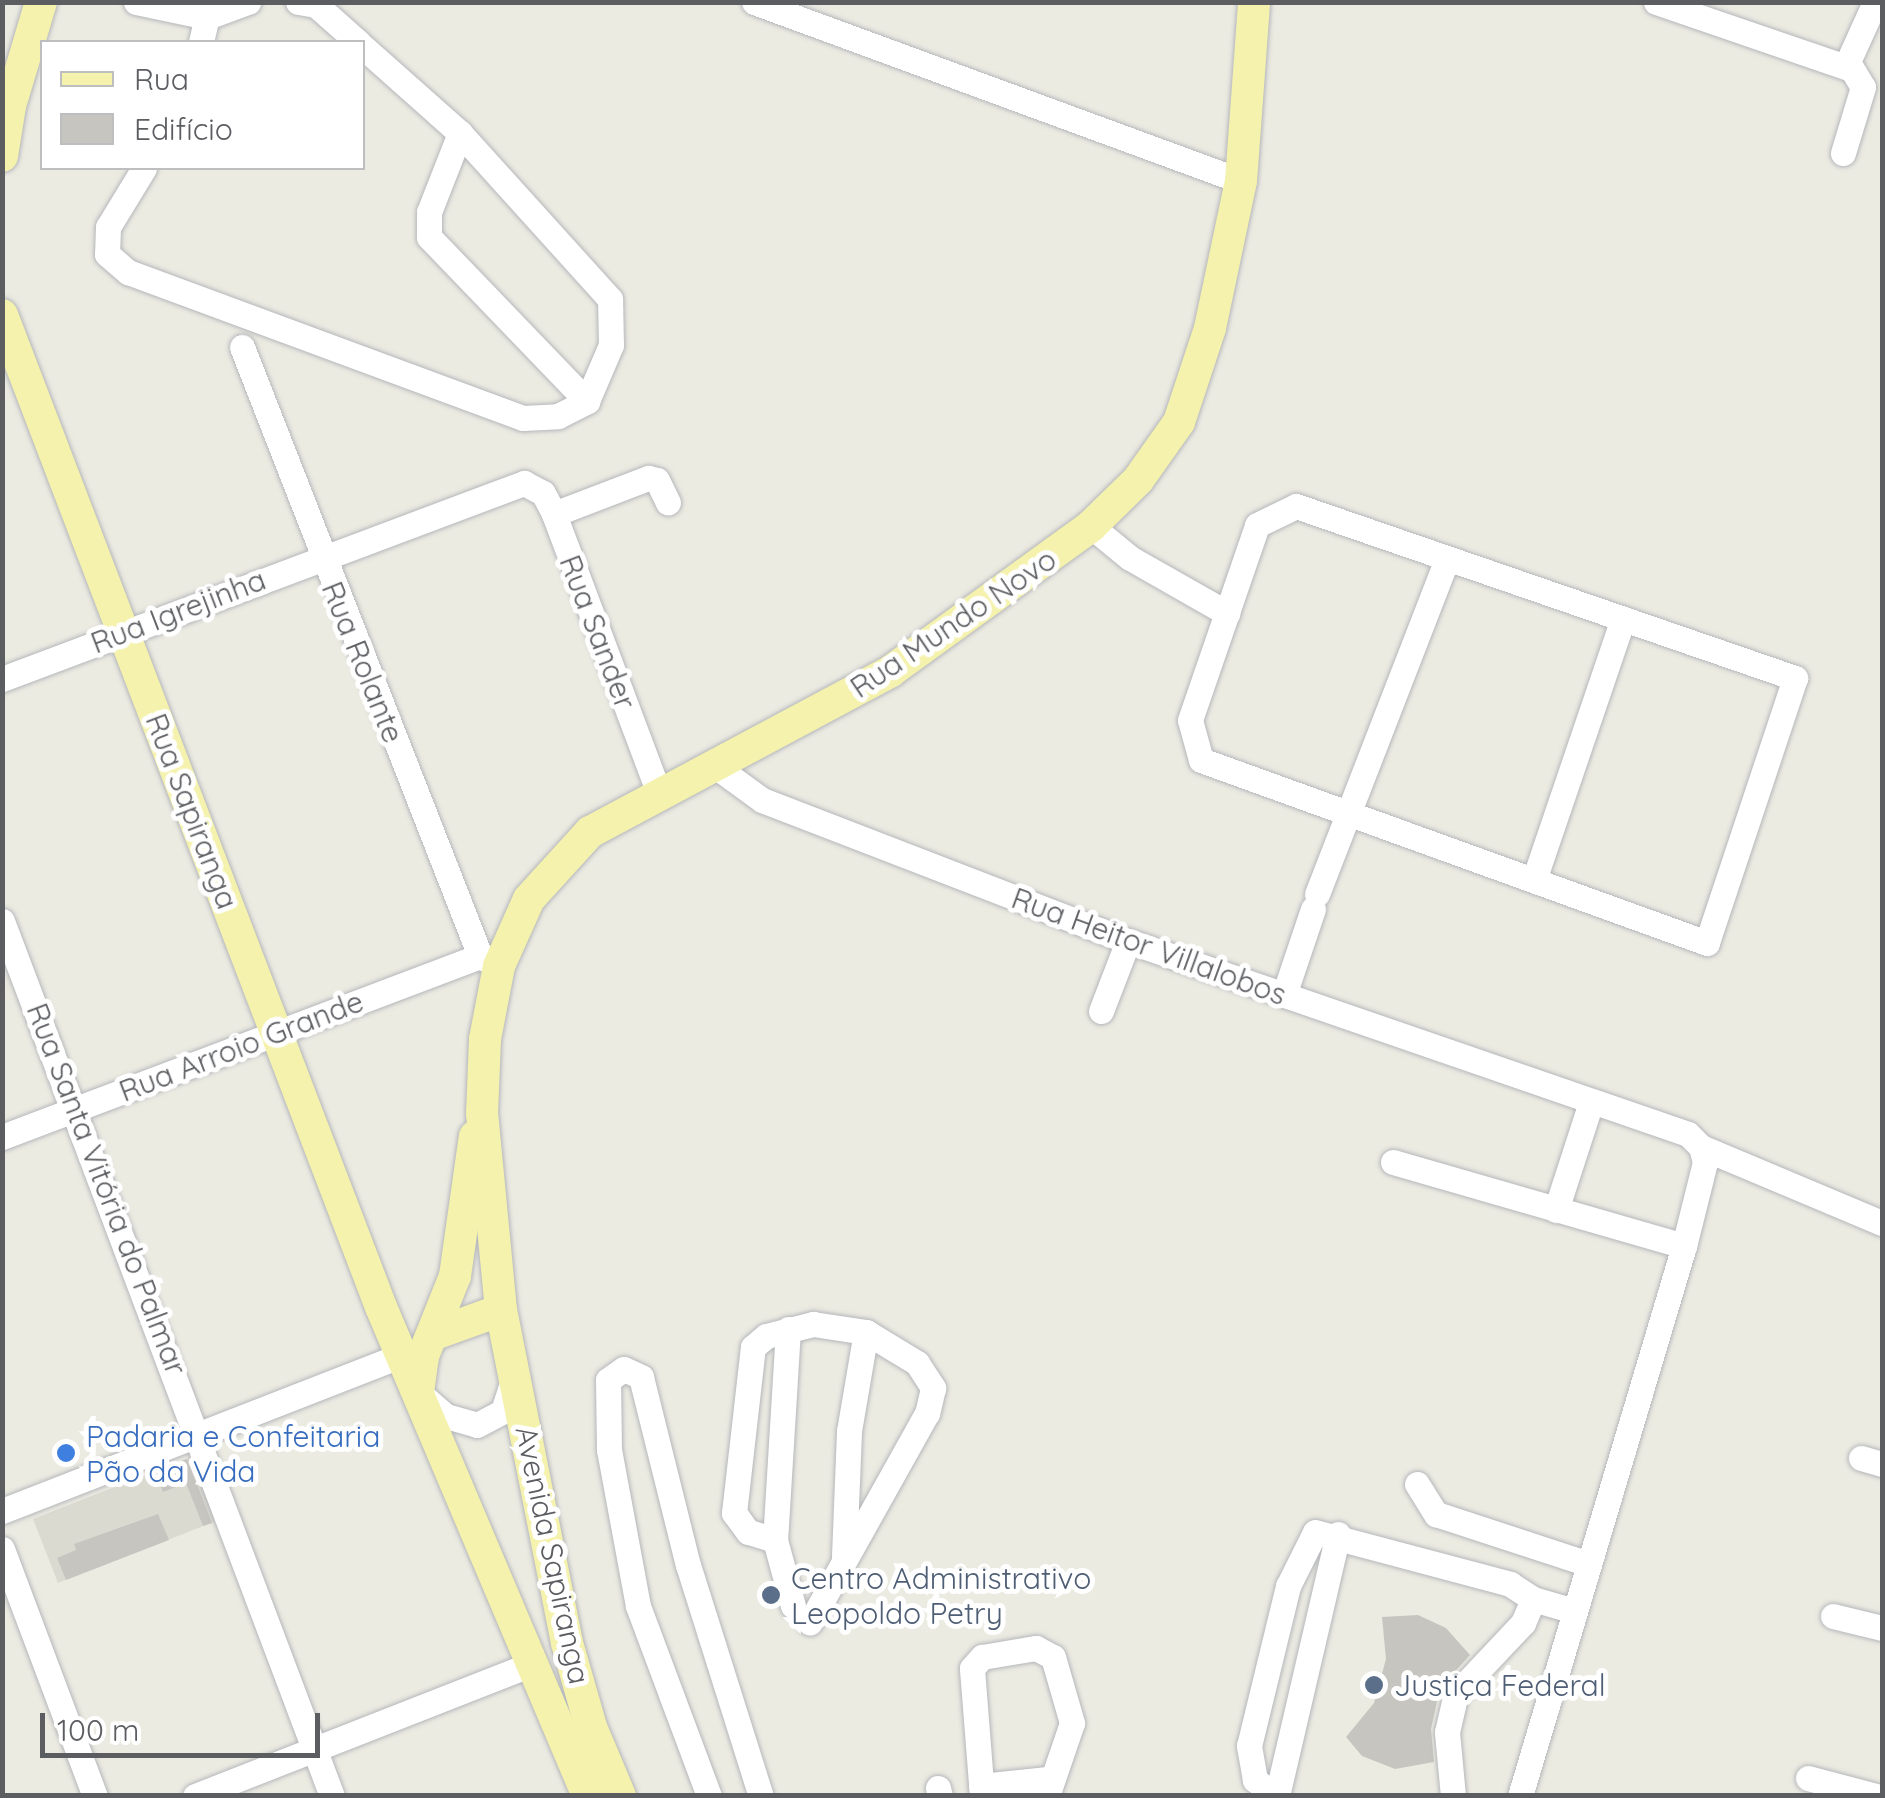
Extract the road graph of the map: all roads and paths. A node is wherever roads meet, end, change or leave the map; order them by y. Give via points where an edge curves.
1 (41, 2) edge
2 (136, 2) edge
3 (248, 2) edge
4 (298, 2) edge
5 (754, 2) edge
6 (1254, 2) edge
7 (1656, 2) edge
8 (1875, 2) edge
9 (1711, 13) edge
10 (204, 30) edge
11 (355, 40) edge
12 (365, 49) edge
13 (1846, 66) junction
14 (460, 133) junction
15 (1842, 153) dead end
16 (2, 156) edge
17 (143, 170) edge
18 (1242, 182) junction
19 (2, 314) edge
20 (242, 347) dead end
21 (587, 401) junction
22 (524, 483) joint
23 (668, 503) dead end
24 (554, 514) junction
25 (1091, 526) junction
26 (320, 555) junction
27 (1447, 558) junction
28 (1227, 613) junction
29 (1622, 619) junction
30 (124, 632) junction
31 (2, 679) edge
32 (718, 768) junction
33 (658, 794) junction
34 (1354, 812) junction
35 (1534, 880) junction
36 (2, 921) edge
37 (1128, 941) junction
38 (489, 961) junction
39 (1284, 994) junction
40 (1101, 1012) dead end
41 (278, 1029) junction
42 (1591, 1102) junction
43 (77, 1110) junction
44 (482, 1114) junction
45 (2, 1138) edge
46 (1702, 1147) junction
47 (1393, 1162) dead end
48 (1556, 1210) junction
49 (1882, 1223) edge
50 (1684, 1246) junction
51 (381, 1307) junction
52 (501, 1310) junction
53 (788, 1329) junction
54 (866, 1332) junction
55 (432, 1335) junction
56 (402, 1355) junction
57 (515, 1364) junction
58 (418, 1392) junction
59 (202, 1437) junction
60 (1417, 1484) dead end
61 (2, 1511) edge
62 (1338, 1534) junction
63 (775, 1540) junction
64 (2, 1550) edge
65 (844, 1561) junction
66 (1589, 1564) junction
67 (1534, 1600) junction
68 (1574, 1611) junction
69 (1833, 1616) dead end
70 (1882, 1628) edge
71 (531, 1664) junction
72 (314, 1750) junction
73 (1808, 1778) dead end
74 (1048, 1787) edge
75 (982, 1791) edge
76 (203, 1794) edge
77 (95, 1796) edge
78 (332, 1796) edge
79 (588, 1796) edge
80 (620, 1796) edge
81 (709, 1796) edge
82 (760, 1796) edge
83 (1276, 1796) edge
84 (1453, 1796) edge
85 (1520, 1796) edge
86 (1876, 1796) edge

1 - 16 main road
2 - 10 street
3 - 10 street
4 - 11 street via 316,5
5 - 18 street
6 - 18 main road, Rua Mundo Novo
7 - 9 street
8 - 13 street
9 - 13 street
12 - 14 street
13 - 15 street via 1863,86
14 - 21 street via 610,299 611,345
14 - 21 street via 429,212 428,237
17 - 21 street via 108,227 107,254 115,266 523,418 558,416
18 - 25 main road, Rua Mundo Novo via 1210,328 1179,422 1138,480
19 - 30 main road, Rua Sapiranga
20 - 26 street, Rua Rolante
22 - 24 street, Rua Sander via 543,492
22 - 26 street, Rua Igrejinha
23 - 24 street via 658,480 648,478
24 - 33 street, Rua Sander
25 - 28 street via 1130,558
25 - 32 main road, Rua Mundo Novo via 890,671
26 - 30 street, Rua Igrejinha
26 - 38 street, Rua Rolante
27 - 28 street via 1296,506 1257,526
27 - 29 street
27 - 34 street
28 - 34 street via 1190,720 1201,760
29 - 35 street
29 - 35 street via 1795,678 1707,942
30 - 31 street, Rua Igrejinha
30 - 41 main road, Rua Sapiranga
32 - 33 main road, Rua Mundo Novo
32 - 37 street, Rua Heitor Villalobos via 762,800
33 - 38 main road, Rua Mundo Novo via 568,850
34 - 35 street
34 - 39 street
36 - 43 street, Rua Santa Vitória do Palmar
37 - 39 street, Rua Heitor Villalobos
37 - 40 street
38 - 41 street, Rua Arroio Grande
38 - 44 main road, Rua Mundo Novo
39 - 42 street, Rua Heitor Villalobos
41 - 43 street, Rua Arroio Grande
41 - 51 main road, Rua Sapiranga
42 - 46 street, Rua Heitor Villalobos via 1688,1134
42 - 48 street
43 - 45 street, Rua Arroio Grande
43 - 59 street, Rua Santa Vitória do Palmar
44 - 52 main road, Rua Mundo Novo
44 - 55 main road, Rua Mundo Novo via 469,1156 451,1292
46 - 49 street, Rua Heitor Villalobos
46 - 50 street via 1705,1162
47 - 48 street
48 - 50 street
50 - 66 street
51 - 55 main road via 404,1326
51 - 56 main road, Rua Sapiranga
52 - 55 main road
52 - 57 main road, Avenida Sapiranga
53 - 54 street via 835,1323
53 - 63 street
53 - 63 street via 753,1347 732,1490 734,1513 748,1532
54 - 65 street via 849,1431
54 - 65 street via 918,1363 933,1388 927,1413
55 - 58 main road
56 - 58 main road, Rua Sapiranga
56 - 59 street
57 - 58 street via 503,1411 486,1424 446,1416
57 - 80 main road, Avenida Sapiranga via 567,1642 591,1728
58 - 71 main road, Avenida Sapiranga
59 - 61 street
59 - 72 street, Rua Santa Vitória do Palmar
60 - 66 street via 1436,1514
62 - 67 street via 1510,1584
62 - 83 street
62 - 83 street via 1315,1532 1298,1558 1253,1728 1250,1771 1260,1789
63 - 65 street via 802,1614
64 - 77 street
66 - 68 street
67 - 68 street
67 - 84 street via 1523,1623 1458,1689 1447,1732
68 - 85 street
69 - 70 street
71 - 72 street
71 - 79 main road, Avenida Sapiranga
72 - 76 street
72 - 78 street, Rua Santa Vitória do Palmar
73 - 86 street
74 - 75 street
74 - 75 street via 1072,1724 1053,1658 1036,1648 982,1657 972,1668
81 - 82 street via 638,1606 609,1450 608,1380 614,1372 641,1378

